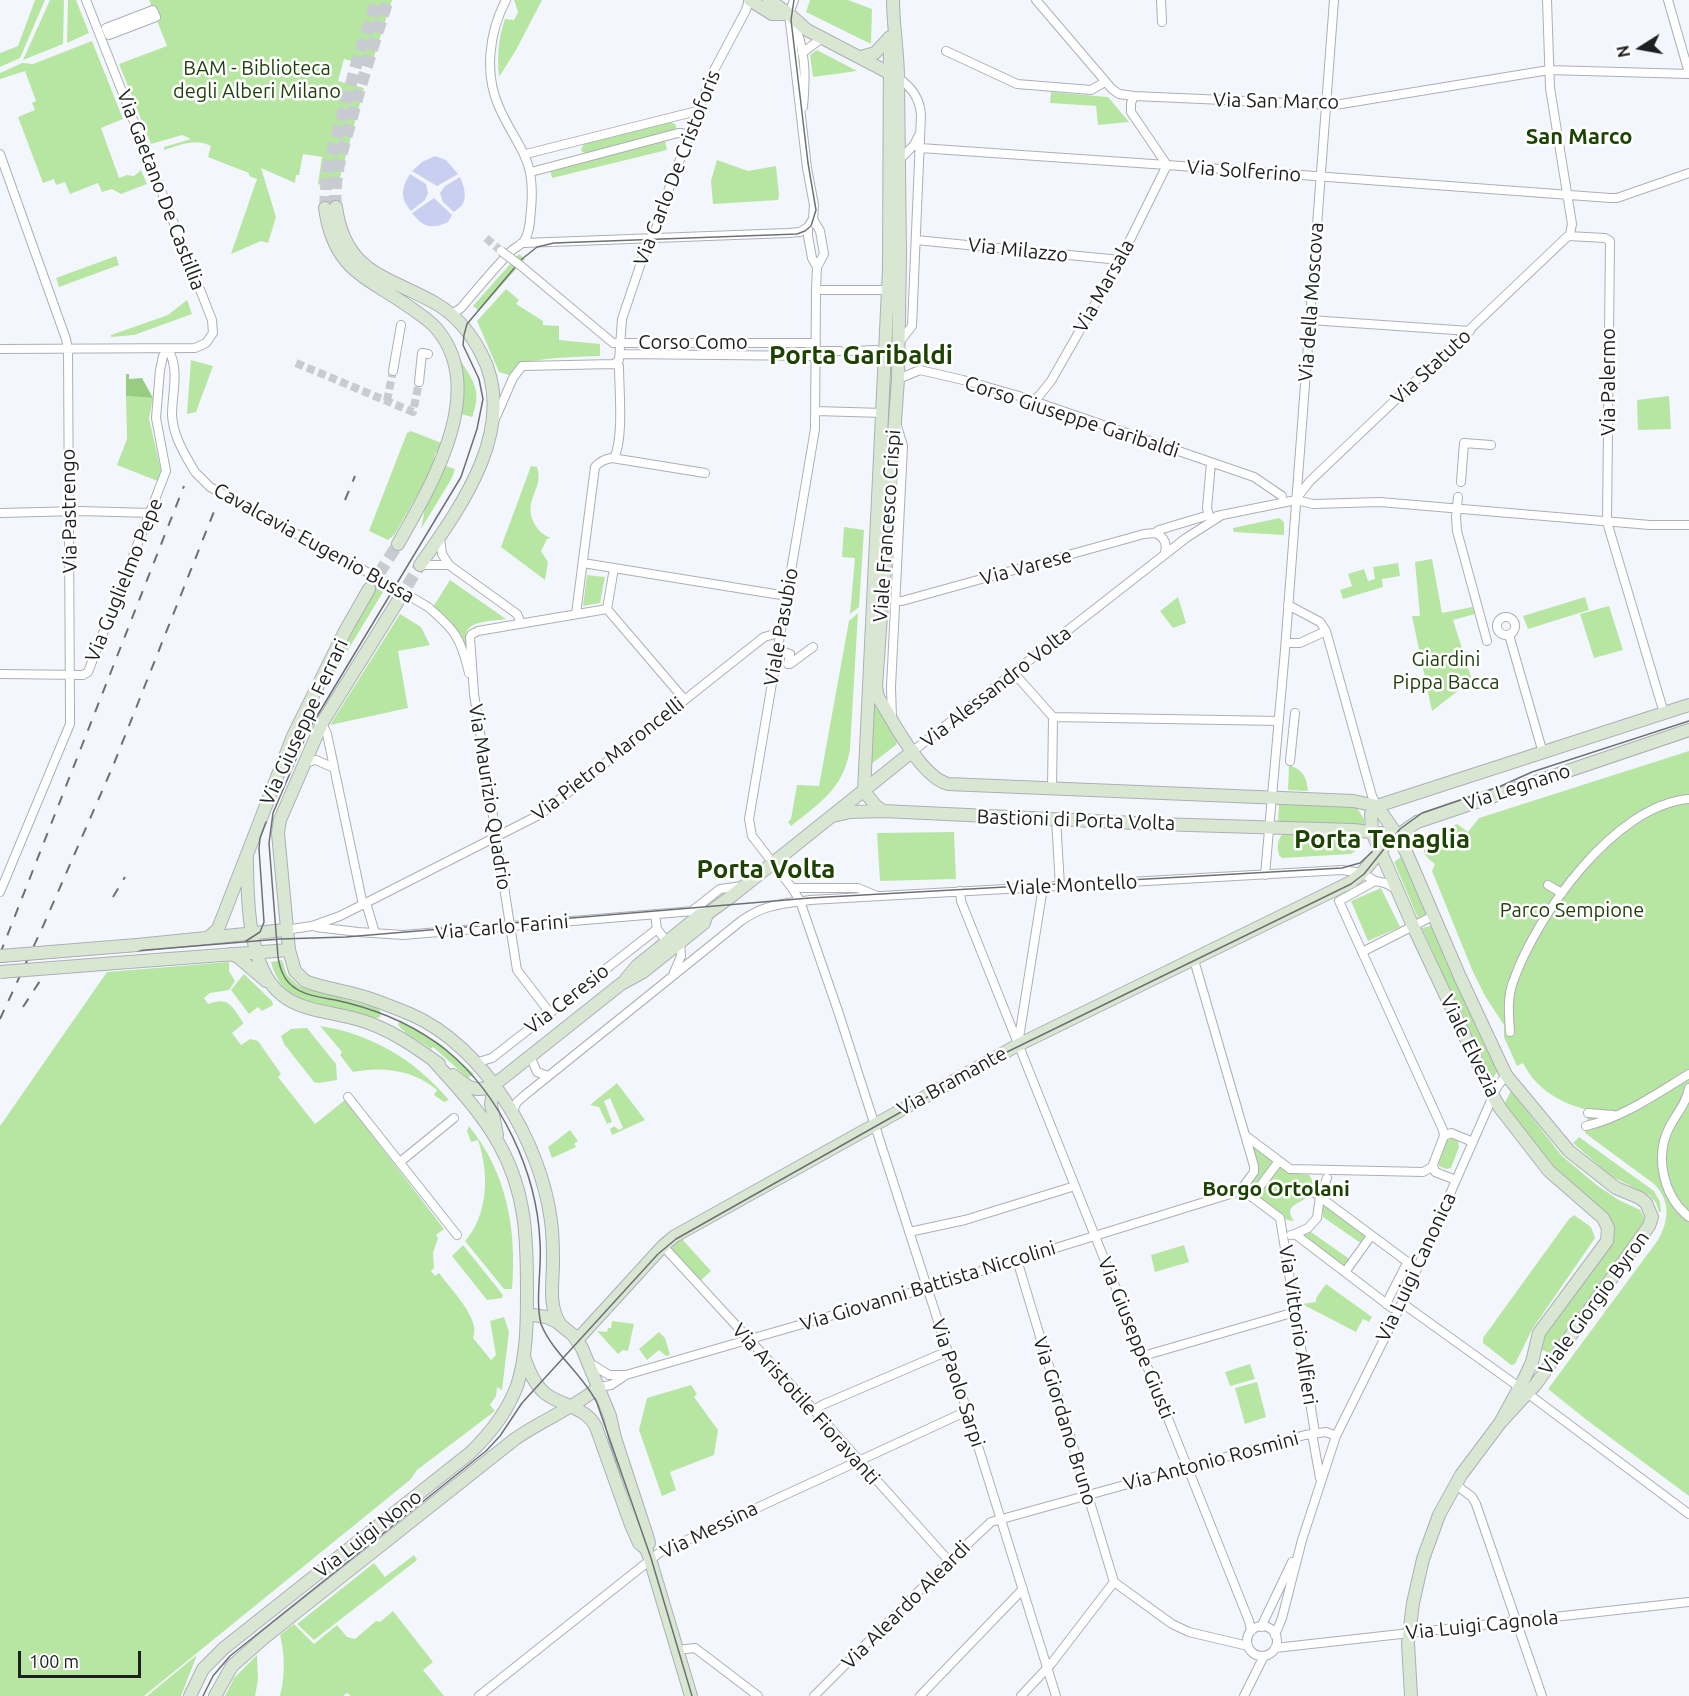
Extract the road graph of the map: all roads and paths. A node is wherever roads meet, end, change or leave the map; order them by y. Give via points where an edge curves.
1 (86, 0) edge
2 (506, 0) edge
3 (749, 0) edge
4 (769, 0) edge
5 (794, 0) edge
6 (893, 0) edge
7 (1036, 0) edge
8 (1161, 0) edge
9 (1334, 0) edge
10 (1547, 0) edge
11 (1668, 0) edge
12 (789, 14) junction
13 (1162, 22) dead end
14 (891, 31) junction
15 (109, 35) joint
16 (822, 38) junction
17 (946, 51) dead end
18 (802, 53) junction
19 (861, 57) junction
20 (1549, 70) junction
21 (1689, 74) edge
22 (894, 76) junction
23 (1105, 82) junction
24 (1134, 96) junction
25 (1327, 105) junction
26 (697, 111) junction
27 (671, 118) junction
28 (802, 126) junction
29 (921, 128) junction
30 (678, 133) junction
31 (688, 137) junction
32 (920, 148) junction
33 (0, 154) edge
34 (526, 154) junction
35 (899, 160) junction
36 (1167, 165) junction
37 (531, 172) junction
38 (1689, 173) edge
39 (1321, 177) junction
40 (1568, 196) junction
41 (811, 223) junction
42 (1568, 236) junction
43 (651, 237) junction
44 (916, 240) junction
45 (524, 243) junction
46 (501, 250) tunnel mouth
47 (1120, 260) junction
48 (895, 269) junction
49 (816, 290) junction
50 (888, 290) junction
51 (452, 314) junction
52 (1310, 320) junction
53 (431, 323) junction
54 (401, 325) dead end
55 (1470, 331) junction
56 (620, 342) junction
57 (816, 343) junction
58 (898, 345) junction
59 (0, 349) edge
60 (68, 349) junction
61 (168, 349) junction
62 (876, 350) dead end
63 (840, 351) dead end
64 (852, 351) dead end
65 (819, 353) junction
66 (428, 354) dead end
67 (620, 354) junction
68 (614, 364) junction
69 (393, 371) tunnel mouth
70 (898, 379) junction
71 (419, 382) tunnel mouth
72 (1032, 401) junction
73 (816, 411) junction
74 (889, 415) junction
75 (492, 427) junction
76 (1491, 445) dead end
77 (614, 458) junction
78 (1211, 463) junction
79 (705, 473) dead end
80 (1461, 482) dead end
81 (1282, 496) dead end
82 (1458, 497) dead end
83 (1296, 500) junction
84 (1457, 508) junction
85 (69, 512) junction
86 (0, 513) edge
87 (151, 513) junction
88 (1209, 515) junction
89 (1222, 515) junction
90 (1607, 522) junction
91 (1689, 525) edge
92 (1155, 533) junction
93 (440, 538) junction
94 (398, 544) tunnel mouth
95 (1164, 555) junction
96 (583, 563) junction
97 (420, 565) joint
98 (449, 566) junction
99 (614, 568) junction
100 (369, 589) tunnel mouth
101 (787, 596) junction
102 (398, 601) tunnel mouth
103 (896, 601) junction
104 (1287, 605) junction
105 (607, 609) junction
106 (576, 614) junction
107 (521, 623) junction
108 (1326, 631) junction
109 (780, 634) junction
110 (1509, 635) dead end
111 (1487, 641) dead end
112 (1286, 643) junction
113 (813, 647) dead end
114 (787, 653) dead end
115 (1014, 672) junction
116 (0, 674) edge
117 (70, 674) junction
118 (474, 694) junction
119 (684, 699) junction
120 (1689, 705) edge
121 (1295, 713) dead end
122 (1664, 713) junction
123 (1053, 717) junction
124 (891, 718) junction
125 (1279, 721) junction
126 (322, 723) junction
127 (1689, 730) edge
128 (913, 751) junction
129 (1543, 753) junction
130 (1290, 760) dead end
131 (305, 762) junction
132 (334, 768) junction
133 (1052, 789) junction
134 (864, 791) junction
135 (1689, 798) edge
136 (1272, 799) junction
137 (1377, 806) junction
138 (883, 811) junction
139 (833, 816) junction
140 (1056, 819) junction
141 (748, 821) joint
142 (1269, 827) junction
143 (1372, 832) junction
144 (1398, 835) junction
145 (496, 837) junction
146 (1380, 851) junction
147 (247, 858) junction
148 (773, 863) junction
149 (1362, 873) junction
150 (1265, 875) junction
151 (1375, 881) junction
152 (1548, 885) dead end
153 (744, 886) junction
154 (1060, 886) junction
155 (1043, 887) junction
156 (792, 888) junction
157 (1396, 889) junction
158 (960, 891) junction
159 (0, 892) edge
160 (1562, 893) junction
161 (879, 897) junction
162 (800, 901) junction
163 (365, 904) junction
164 (692, 912) junction
165 (710, 912) junction
166 (655, 914) junction
167 (1434, 916) junction
168 (312, 926) junction
169 (510, 926) junction
170 (1413, 926) junction
171 (657, 929) junction
172 (285, 930) junction
173 (252, 933) junction
174 (375, 933) junction
175 (209, 937) junction
176 (669, 946) junction
177 (289, 950) junction
178 (255, 952) junction
179 (1362, 952) junction
180 (229, 954) junction
181 (0, 956) edge
182 (1194, 960) junction
183 (679, 970) junction
184 (0, 972) edge
185 (271, 984) junction
186 (379, 1002) junction
187 (1024, 1005) junction
188 (1004, 1009) junction
189 (405, 1012) junction
190 (550, 1013) junction
191 (374, 1025) junction
192 (1510, 1032) dead end
193 (397, 1036) junction
194 (1018, 1045) junction
195 (530, 1056) junction
196 (434, 1061) junction
197 (475, 1063) junction
198 (1689, 1074) edge
199 (1506, 1075) junction
200 (548, 1076) junction
201 (494, 1085) junction
202 (1689, 1088) edge
203 (1493, 1096) junction
204 (348, 1097) dead end
205 (512, 1113) junction
206 (1588, 1113) dead end
207 (1616, 1115) junction
208 (454, 1118) dead end
209 (875, 1124) junction
210 (1586, 1126) dead end
211 (1245, 1136) junction
212 (1444, 1136) junction
213 (1473, 1142) junction
214 (500, 1144) junction
215 (1279, 1161) junction
216 (400, 1162) junction
217 (1433, 1166) junction
218 (1327, 1178) dead end
219 (1456, 1180) junction
220 (1075, 1186) junction
221 (1240, 1191) junction
222 (1317, 1195) junction
223 (1252, 1197) junction
224 (1650, 1209) joint
225 (1689, 1217) edge
226 (909, 1232) junction
227 (457, 1235) dead end
228 (1095, 1236) junction
229 (1371, 1236) junction
230 (663, 1246) junction
231 (1017, 1260) junction
232 (1407, 1263) junction
233 (1417, 1269) junction
234 (1345, 1272) junction
235 (927, 1287) junction
236 (1402, 1303) junction
237 (1295, 1312) junction
238 (527, 1314) junction
239 (560, 1324) junction
240 (577, 1340) junction
241 (747, 1340) junction
242 (1536, 1344) junction
243 (948, 1352) junction
244 (524, 1356) junction
245 (1143, 1356) junction
246 (1554, 1357) junction
247 (588, 1362) junction
248 (626, 1376) junction
249 (599, 1388) junction
250 (1524, 1390) junction
251 (571, 1406) junction
252 (814, 1410) junction
253 (968, 1411) junction
254 (1314, 1436) junction
255 (1336, 1436) junction
256 (858, 1460) junction
257 (1187, 1467) junction
258 (1321, 1480) junction
259 (1455, 1484) junction
260 (1088, 1496) junction
261 (1689, 1514) edge
262 (1002, 1519) junction
263 (1302, 1540) junction
264 (648, 1554) junction
265 (949, 1561) junction
266 (1114, 1582) junction
267 (1023, 1589) junction
268 (1689, 1602) edge
269 (1517, 1620) junction
270 (1261, 1627) junction
271 (1251, 1631) junction
272 (1409, 1633) junction
273 (1275, 1635) junction
274 (1275, 1648) junction
275 (677, 1650) junction
276 (1251, 1650) junction
277 (1264, 1656) junction
278 (1047, 1668) junction
279 (1249, 1683) junction
280 (190, 1696) edge
281 (215, 1696) edge
282 (479, 1696) edge
283 (691, 1696) edge
284 (758, 1696) edge
285 (814, 1696) edge
286 (920, 1696) edge
287 (1021, 1696) edge
288 (1056, 1696) edge
289 (1244, 1696) edge
290 (1411, 1696) edge
291 (1542, 1696) edge

1 - 61 street, Via Gaetano De Castillia via 213,325 213,333 202,346
2 - 34 street via 492,38 492,84 500,109
3 - 12 main road via 772,14
3 - 26 street, Via Carlo De Cristoforis
4 - 12 main road
5 - 12 street
6 - 14 main road
7 - 23 street
8 - 13 street
9 - 25 street, Via della Moscova
10 - 20 street
11 - 21 street
12 - 16 main road
12 - 18 street
12 - 28 street
14 - 19 main road via 875,53
14 - 22 main road
15 - 15 street via 106,28 153,10 156,17
16 - 18 street
16 - 19 main road
17 - 23 street via 1017,84 1091,90
18 - 28 street
19 - 22 main road
20 - 21 street, Via San Marco
20 - 25 street, Via San Marco
20 - 40 street
22 - 29 street via 908,85 918,100
22 - 35 main road
22 - 48 main road
23 - 24 street, Via San Marco via 1119,94
24 - 25 street, Via San Marco
24 - 36 street via 1131,112
25 - 39 street, Via della Moscova
26 - 27 street
26 - 31 street, Via Carlo De Cristoforis
27 - 30 street via 678,122
27 - 34 street
28 - 41 street, Viale Pasubio via 814,205
29 - 32 street
29 - 35 street via 914,145
30 - 31 street
30 - 37 street
31 - 43 street, Via Carlo De Cristoforis
32 - 36 street, Via Solferino
32 - 44 street
33 - 60 street, Via Pastrengo
34 - 37 street
35 - 48 main road
36 - 39 street, Via Solferino
36 - 47 street, Via Marsala
37 - 45 street via 532,203
38 - 40 street, Via Solferino via 1617,198
39 - 40 street, Via Solferino
39 - 52 street, Via della Moscova
40 - 42 street via 1572,225
41 - 43 street via 800,232
41 - 49 street, Viale Pasubio
42 - 55 street, Via Statuto
42 - 90 street, Via Palermo via 1610,241
43 - 45 street
43 - 56 street, Via Carlo De Cristoforis via 622,319
44 - 47 street, Via Milazzo
44 - 58 street via 912,326
45 - 51 street via 511,251
46 - 56 street, bridge via 613,343
47 - 72 street, Via Marsala via 1051,381
48 - 50 main road
48 - 58 main road
49 - 50 street
49 - 57 street, Viale Pasubio
50 - 74 main road
51 - 53 main road
51 - 53 main road via 366,267 351,249 331,208 333,238 351,267
51 - 75 main road via 474,339 487,364 494,392
52 - 55 street
52 - 83 street, Via della Moscova
53 - 94 main road via 446,342 452,359 455,415 441,463
54 - 69 street
55 - 83 street, Via Statuto via 1310,481
56 - 57 street, Corso Como
56 - 67 street, Corso Como
57 - 65 street, Viale Pasubio
58 - 70 main road
59 - 60 street
60 - 61 street
60 - 85 street, Via Pastrengo
61 - 87 street, Via Guglielmo Pepe via 160,370 156,407 166,471
61 - 118 street, Cavalcavia Eugenio Bussa, bridge via 175,370 174,428 195,472 210,487 428,607 458,636
62 - 64 street
63 - 65 street, Corso Como
65 - 67 street, Corso Como
65 - 73 street, Viale Pasubio
66 - 71 street via 422,353
67 - 68 street, Corso Como
68 - 75 street, Corso Como via 522,366
68 - 77 street via 619,366 620,431
70 - 72 street, Corso Giuseppe Garibaldi via 920,370
70 - 74 main road
72 - 78 street, Corso Giuseppe Garibaldi
73 - 74 street
73 - 101 street, Viale Pasubio
74 - 103 street, Viale Francesco Crispi via 903,446
74 - 124 main road, Viale Francesco Crispi via 876,686
74 - 134 main road, Viale Francesco Crispi via 871,620
75 - 93 main road via 474,478
76 - 80 street via 1464,443
77 - 79 street
77 - 96 street via 596,467
78 - 81 street, Corso Giuseppe Garibaldi via 1254,477
78 - 88 street
82 - 84 street
83 - 84 street via 1313,504 1380,502
83 - 89 street
83 - 104 street, Via della Moscova
84 - 90 street
84 - 111 street via 1457,531
85 - 86 street
85 - 87 street
85 - 117 street, Via Pastrengo
87 - 117 street, Via Guglielmo Pepe via 88,672
88 - 89 street, Via Varese
88 - 92 street, Via Varese
89 - 95 street, Via Alessandro Volta
90 - 91 street
90 - 122 street, Via Palermo
92 - 95 street via 1164,540
92 - 103 street, Via Varese
93 - 97 main road
93 - 98 street
95 - 115 street, Via Alessandro Volta
96 - 99 street
96 - 106 street
97 - 98 street
98 - 107 street via 517,614
99 - 101 street
99 - 105 street
100 - 147 main road, Via Giuseppe Ferrari via 295,731
101 - 109 street, Viale Pasubio
102 - 126 main road, Via Giuseppe Ferrari
103 - 124 street, Viale Francesco Crispi
104 - 108 street via 1320,622
104 - 112 street, Via della Moscova
105 - 106 street
105 - 119 street
106 - 107 street
107 - 118 street, Via Maurizio Quadrio via 472,633
108 - 112 street via 1300,643
108 - 137 street
109 - 119 street, Via Pietro Maroncelli via 764,637
109 - 141 street, Viale Pasubio
110 - 129 street
112 - 125 street, Via della Moscova
113 - 114 street via 790,664
115 - 123 street
115 - 128 street, Via Alessandro Volta
116 - 117 street
117 - 159 street, Via Guglielmo Pepe via 70,724
118 - 145 street, Via Maurizio Quadrio
119 - 145 street, Via Pietro Maroncelli via 541,814
120 - 122 main road, Via Legnano
121 - 130 street
122 - 129 main road, Via Legnano
123 - 125 street
123 - 133 street
124 - 128 main road, Viale Francesco Crispi
125 - 136 street, Via della Moscova
126 - 131 main road, Via Giuseppe Ferrari
126 - 132 street
127 - 144 main road, Via Legnano via 1426,818
128 - 133 main road, Bastioni di Porta Volta via 942,782
128 - 134 main road, Via Alessandro Volta
129 - 137 main road, Via Legnano
131 - 132 street via 316,760
131 - 172 main road, Via Giuseppe Ferrari via 278,828
132 - 163 street
133 - 136 main road, Bastioni di Porta Volta
134 - 138 main road
134 - 139 main road, Via Alessandro Volta
135 - 160 street via 1657,806 1624,825
136 - 137 main road, Bastioni di Porta Volta via 1353,801
136 - 142 street, Via della Moscova
137 - 143 main road via 1371,814
137 - 144 main road, Viale Elvezia
138 - 139 main road, Bastioni di Porta Volta
138 - 140 main road, Bastioni di Porta Volta
139 - 148 main road, Via Alessandro Volta
140 - 142 main road, Bastioni di Porta Volta
140 - 154 street
141 - 148 street, Via Paolo Sarpi via 752,836
142 - 143 main road, Bastioni di Porta Volta
142 - 150 street, Via della Moscova
143 - 144 main road, Bastioni di Porta Volta
143 - 146 main road, Viale Elvezia
144 - 146 main road, Via Legnano
144 - 167 main road, Viale Elvezia
145 - 163 street, Via Pietro Maroncelli
145 - 169 street, Via Maurizio Quadrio
146 - 149 main road, Via Legnano
146 - 157 main road, Viale Elvezia
147 - 173 main road, Via Giuseppe Ferrari
147 - 175 main road, Via Giuseppe Ferrari via 218,929
148 - 153 main road, Via Alessandro Volta
148 - 156 street, Via Paolo Sarpi
149 - 150 street, Viale Montello via 1337,870
149 - 151 street
149 - 182 main road, Via Bramante
150 - 154 street, Viale Montello
151 - 157 street
151 - 179 street via 1339,901
152 - 160 street
153 - 164 street via 720,889
153 - 165 main road, Via Alessandro Volta
154 - 155 street, Viale Montello
155 - 158 street, Viale Montello
155 - 187 street
156 - 161 street, Viale Montello via 858,888
156 - 162 street, Via Paolo Sarpi
157 - 170 main road, Viale Elvezia
158 - 161 street, Viale Montello
158 - 188 street, Via Giuseppe Giusti
160 - 192 street via 1513,982
161 - 162 street, Viale Montello
162 - 183 street, Viale Montello via 758,910
162 - 209 street, Via Paolo Sarpi
163 - 168 street, Via Carlo Farini
163 - 174 street
164 - 165 street, Via Carlo Farini
164 - 166 street, Via Carlo Farini
165 - 176 main road, Via Ceresio via 700,915
166 - 169 street, Via Carlo Farini
166 - 171 street
167 - 170 street
167 - 199 main road, Viale Elvezia
168 - 172 street, Via Carlo Farini
168 - 174 street, Via Carlo Farini
169 - 174 street, Via Carlo Farini via 404,935
169 - 190 street, Via Maurizio Quadrio via 517,970
170 - 179 street
170 - 203 main road, Viale Elvezia
171 - 176 street
171 - 190 street, Via Ceresio
172 - 173 main road, Via Carlo Farini
172 - 177 main road, Via Giuseppe Ferrari
173 - 175 main road, Via Carlo Farini
173 - 178 main road, Via Giuseppe Ferrari
175 - 181 main road, Via Carlo Farini, bridge
176 - 183 street
176 - 195 main road, Via Ceresio via 643,972 621,984
177 - 178 main road
177 - 186 main road, Via Giuseppe Ferrari via 295,971 305,981
178 - 180 main road
178 - 185 main road, Via Giuseppe Ferrari
179 - 212 street
180 - 184 main road, bridge
180 - 185 main road
182 - 194 main road, Via Bramante
182 - 211 street
183 - 200 street
185 - 191 main road via 296,1003
186 - 189 main road, Via Giuseppe Ferrari
186 - 191 main road via 384,1015
187 - 188 street via 1015,1011
187 - 194 street
188 - 194 street, Via Giuseppe Giusti
189 - 193 main road via 396,1020
189 - 197 main road, Via Giuseppe Ferrari via 443,1033
190 - 197 street, Via Ceresio via 492,1058
191 - 193 main road
193 - 196 main road
194 - 209 main road, Via Bramante
194 - 220 street, Via Giuseppe Giusti
195 - 200 street, Via Ceresio via 537,1072
195 - 201 main road, Via Ceresio
196 - 201 main road via 474,1090
196 - 214 main road
197 - 201 main road, Via Giuseppe Ferrari
198 - 207 street
199 - 203 street, Via Luigi Canonica
199 - 224 main road, Viale Elvezia via 1569,1151 1616,1188 1640,1198
200 - 205 street via 520,1099
201 - 205 main road, Via Giuseppe Ferrari
201 - 214 main road via 491,1104
202 - 225 street via 1682,1110 1670,1126 1662,1161 1667,1196
203 - 213 street, Via Luigi Canonica
203 - 242 main road, Viale Elvezia via 1549,1171 1606,1222 1608,1231 1607,1241 1544,1327
204 - 216 street
205 - 239 main road, Via Giuseppe Ferrari via 534,1159 548,1203 553,1248 552,1301
206 - 207 street
207 - 210 street
208 - 216 street
209 - 226 street, Via Paolo Sarpi
209 - 230 main road, Via Bramante
211 - 215 street
211 - 221 street via 1255,1170
212 - 213 street via 1451,1133
212 - 217 street
213 - 219 street, Via Luigi Canonica
214 - 238 main road, Via Luigi Nono via 516,1183 525,1221
215 - 217 street via 1290,1169 1315,1170 1423,1172
215 - 223 street
216 - 227 street
217 - 219 street via 1436,1172
218 - 222 street
219 - 233 street, Via Luigi Canonica
220 - 226 street via 964,1220
220 - 228 street, Via Giuseppe Giusti
221 - 223 street
221 - 228 street, Via Giovanni Battista Niccolini
222 - 229 street
222 - 234 street via 1317,1218 1308,1228 1291,1235
223 - 237 street, Via Vittorio Alfieri via 1280,1218
224 - 246 main road, Viale Giorgio Byron via 1649,1226
226 - 235 street, Via Paolo Sarpi
228 - 231 street, Via Giovanni Battista Niccolini
228 - 245 street, Via Giuseppe Giusti
229 - 232 street
229 - 234 street
230 - 240 main road, Via Bramante
230 - 241 street, Via Aristotile Fioravanti
231 - 235 street, Via Giovanni Battista Niccolini
231 - 260 street, Via Giordano Bruno
232 - 233 street
232 - 234 street via 1389,1306
233 - 236 street, Via Luigi Canonica
235 - 241 street, Via Giovanni Battista Niccolini
235 - 243 street, Via Paolo Sarpi
236 - 250 street
236 - 255 street, Via Luigi Canonica
237 - 245 street
237 - 254 street, Via Vittorio Alfieri
238 - 239 main road
238 - 244 main road, Via Luigi Nono
239 - 240 main road
240 - 247 main road
241 - 248 street, Via Giovanni Battista Niccolini
241 - 252 street, Via Aristotile Fioravanti
242 - 246 main road via 1542,1355
242 - 250 main road
243 - 252 street
243 - 253 street, Via Paolo Sarpi
244 - 251 main road via 541,1389
244 - 280 main road, Via Luigi Nono via 511,1399 489,1433 470,1453 212,1658
245 - 257 street, Via Giuseppe Giusti
246 - 250 main road, Viale Giorgio Byron
247 - 248 street via 609,1376
247 - 249 main road
248 - 249 street, Via Giovanni Battista Niccolini
249 - 251 main road, Via Luigi Nono
249 - 264 main road via 647,1536
250 - 259 main road
250 - 261 street
251 - 264 main road via 595,1424 635,1533
251 - 281 main road, Via Luigi Nono via 515,1438 265,1637 236,1662
252 - 256 street, Via Aristotile Fioravanti
253 - 256 street, Via Messina
253 - 262 street, Via Paolo Sarpi
254 - 255 street via 1326,1432
254 - 257 street, Via Antonio Rosmini
254 - 258 street, Via Vittorio Alfieri
255 - 258 street, Via Luigi Canonica
256 - 264 street, Via Messina via 659,1553
256 - 265 street, Via Aristotile Fioravanti
257 - 260 street, Via Antonio Rosmini
257 - 271 street, Via Giuseppe Giusti
258 - 263 street
259 - 269 street via 1476,1504
259 - 272 main road via 1423,1559
260 - 262 street, Via Antonio Rosmini
260 - 266 street, Via Giordano Bruno
262 - 265 street, Via Aleardo Aleardi via 991,1522
262 - 267 street, Via Paolo Sarpi
263 - 270 street
263 - 273 street
264 - 275 main road
264 - 282 street, Via Messina
265 - 285 street, Via Aleardo Aleardi
266 - 276 street via 1172,1624
266 - 278 street
267 - 278 street, Via Paolo Sarpi
267 - 286 street
268 - 269 street, Via Luigi Cagnola
269 - 272 street, Via Luigi Cagnola
269 - 291 street
270 - 271 street
270 - 273 street
271 - 276 street
272 - 274 street, Via Luigi Cagnola
272 - 290 main road
273 - 274 street
274 - 277 street
275 - 283 main road
275 - 284 street via 688,1647 701,1651
276 - 277 street
276 - 279 street
277 - 279 street
278 - 287 street
278 - 288 street, Via Paolo Sarpi
279 - 289 street

